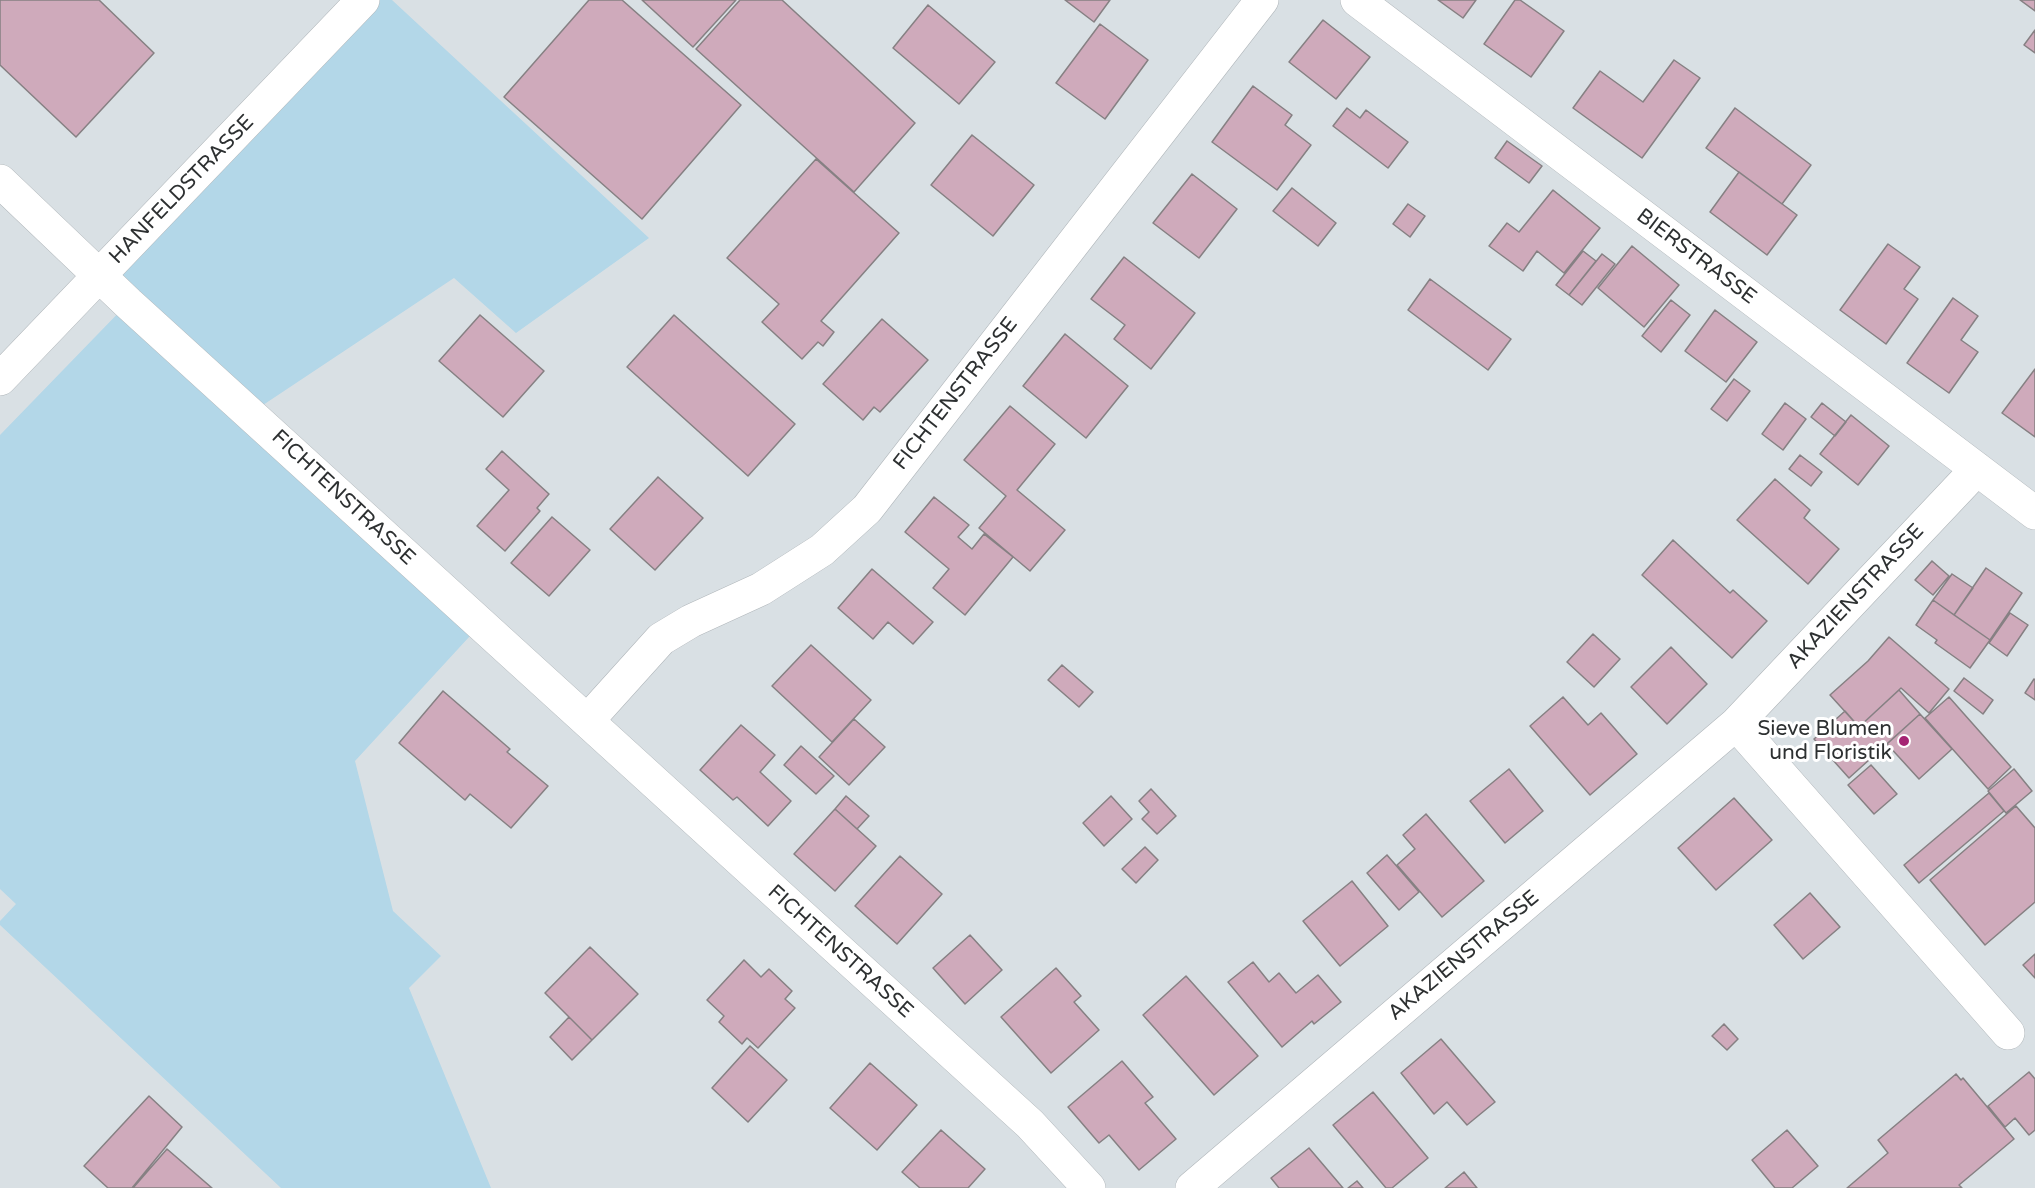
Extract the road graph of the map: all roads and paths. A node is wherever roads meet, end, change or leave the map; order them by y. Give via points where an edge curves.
1 (363, 0) edge
2 (1262, 0) edge
3 (1357, 0) edge
4 (0, 181) edge
5 (99, 276) junction
6 (0, 379) edge
7 (1977, 469) junction
8 (2035, 513) edge
9 (588, 720) junction
10 (1736, 724) junction
11 (2008, 1033) dead end
12 (1089, 1188) edge
13 (1192, 1188) edge

1 - 5 street, HANFELDSTRASSE
2 - 9 street, FICHTENSTRASSE via 867,508 822,550 761,589 661,639
3 - 7 street, BIERSTRASSE
4 - 5 street, FICHTENSTRASSE
5 - 6 street, HANFELDSTRASSE
5 - 9 street, FICHTENSTRASSE
7 - 8 street, BIERSTRASSE
7 - 10 street, AKAZIENSTRASSE
9 - 12 street, FICHTENSTRASSE via 1030,1124
10 - 11 street
10 - 13 street, AKAZIENSTRASSE

